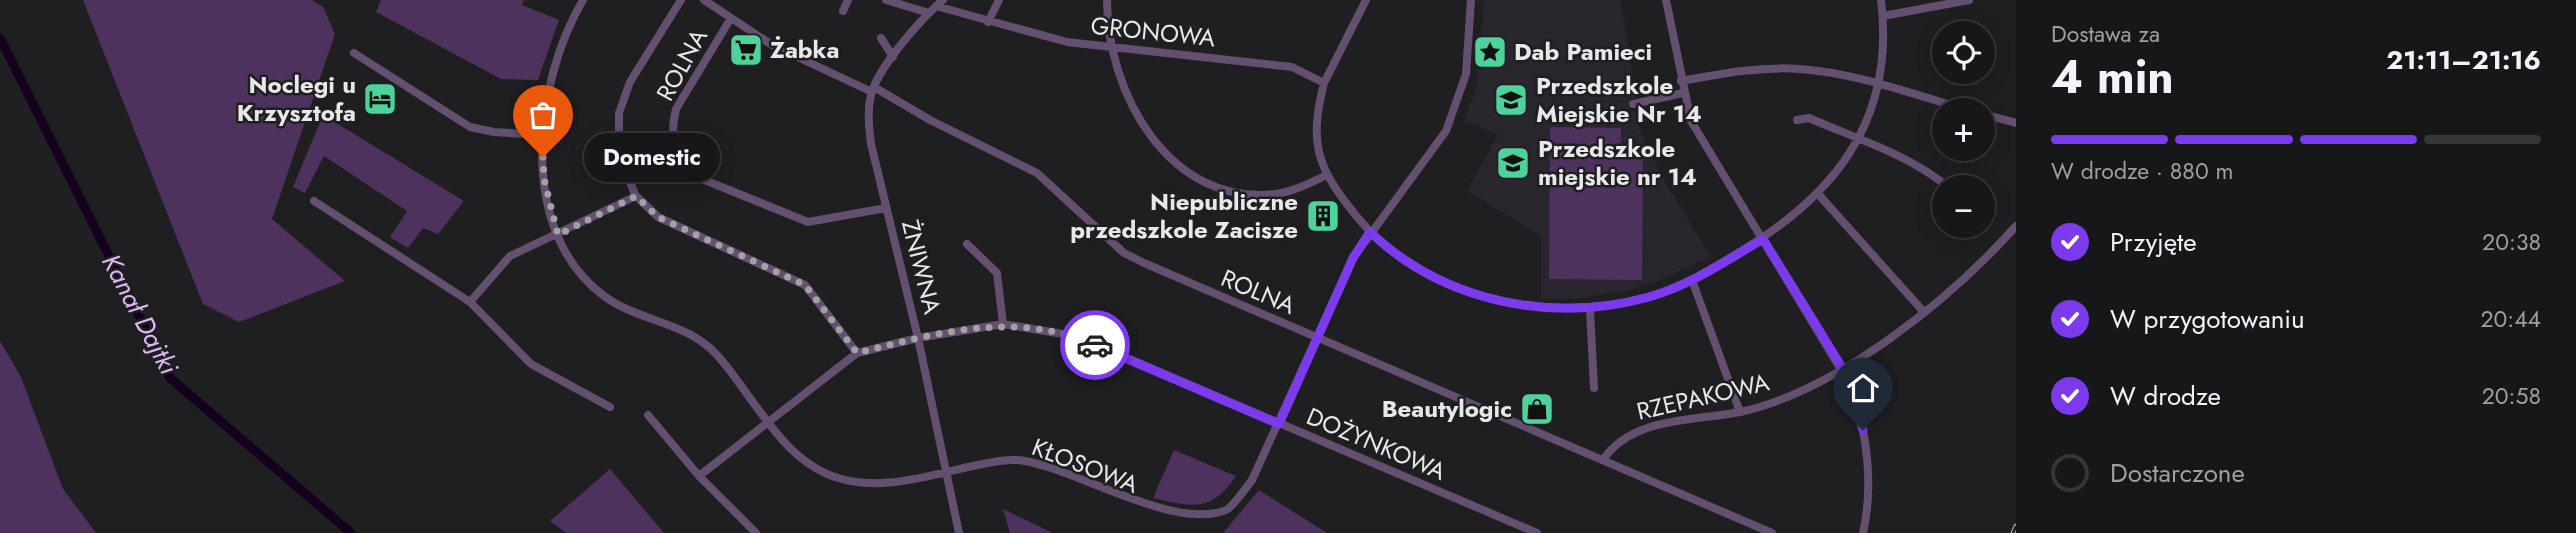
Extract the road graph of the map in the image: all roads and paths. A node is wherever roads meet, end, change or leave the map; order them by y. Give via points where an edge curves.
1 (583, 0) edge
2 (681, 0) edge
3 (704, 0) edge
4 (848, 0) edge
5 (886, 0) edge
6 (999, 0) edge
7 (1107, 0) edge
8 (1366, 0) edge
9 (1471, 0) edge
10 (1666, 0) edge
11 (1881, 0) edge
12 (1969, 0) edge
13 (940, 3) edge
14 (843, 11) dead end
15 (929, 13) junction
16 (1883, 16) junction
17 (731, 18) junction
18 (988, 22) junction
19 (881, 38) dead end
20 (1112, 48) junction
21 (354, 53) dead end
22 (893, 57) junction
23 (1681, 81) junction
24 (1324, 83) junction
25 (1877, 85) junction
26 (873, 89) junction
27 (1683, 93) junction
28 (1932, 100) edge
29 (1633, 104) dead end
30 (1995, 117) edge
31 (1797, 120) dead end
32 (2016, 123) edge
33 (542, 135) junction
34 (1858, 139) junction
35 (1325, 176) junction
36 (1932, 176) edge
37 (1819, 195) junction
38 (636, 196) junction
39 (314, 201) dead end
40 (886, 208) junction
41 (2016, 226) edge
42 (1370, 232) junction
43 (558, 235) junction
44 (1763, 239) junction
45 (967, 244) dead end
46 (1692, 280) junction
47 (470, 302) junction
48 (1590, 309) junction
49 (1923, 311) junction
50 (1003, 324) junction
51 (1317, 337) junction
52 (918, 338) junction
53 (857, 353) junction
54 (1843, 369) junction
55 (1594, 388) dead end
56 (610, 407) dead end
57 (1740, 412) junction
58 (648, 415) dead end
59 (768, 420) junction
60 (1279, 424) junction
61 (1603, 460) junction
62 (946, 471) junction
63 (699, 476) junction
64 (756, 533) edge
65 (959, 533) edge
66 (1536, 533) edge
67 (1773, 533) edge
68 (1863, 533) edge

1 - 33 street, KŁOSOWA via 557,52
2 - 38 street via 630,82 620,113 619,152
3 - 17 street, ROLNA
4 - 14 street
5 - 15 street
6 - 18 street
7 - 20 street
8 - 24 street
9 - 42 street, KŁOSOWA via 1468,62 1453,117 1435,151
10 - 23 street
11 - 16 street
12 - 16 street
13 - 15 street, ŻNIWNA
13 - 18 street, GRONOWA
15 - 22 street, ŻNIWNA
16 - 25 street
17 - 26 street, ROLNA via 782,50
17 - 40 street, ROLNA via 676,109 673,144 681,164 697,177 808,222
18 - 20 street, GRONOWA
19 - 22 street
20 - 24 street, GRONOWA via 1292,67
20 - 35 street via 1130,102 1161,150 1183,171 1229,192 1252,195 1278,194
21 - 33 street via 470,127
22 - 26 street, ŻNIWNA
23 - 25 street via 1739,71 1798,69
23 - 27 street
24 - 35 street via 1315,130
25 - 28 street
25 - 34 street
26 - 40 street, ŻNIWNA via 868,115 871,144
26 - 51 street, ROLNA via 1037,173 1124,253
27 - 29 street
27 - 44 street via 1712,158
30 - 32 street
31 - 34 street via 1809,118
33 - 43 street, KŁOSOWA via 544,179
34 - 36 street
34 - 37 street
35 - 42 street
37 - 44 street
37 - 49 street
38 - 43 street
38 - 53 street via 658,217 805,285
39 - 47 street
40 - 52 street, ŻNIWNA
41 - 49 street, RZEPAKOWA via 1995,250
42 - 48 street via 1412,265 1460,289 1526,306
42 - 51 street, KŁOSOWA
43 - 47 street via 510,256
43 - 59 street, KŁOSOWA via 585,281 628,309 678,327 699,340 716,354
44 - 46 street
44 - 54 street
45 - 50 street via 997,272
46 - 48 street via 1650,297
46 - 57 street
47 - 56 street via 531,364
48 - 55 street
49 - 54 street, RZEPAKOWA
50 - 52 street, DOŻYNKOWA
50 - 60 street, DOŻYNKOWA via 1075,336
51 - 60 street, KŁOSOWA
51 - 61 street, ROLNA
52 - 53 street, DOŻYNKOWA
52 - 62 street, ŻNIWNA
53 - 59 street, DOŻYNKOWA
54 - 57 street, RZEPAKOWA via 1808,389
54 - 68 street via 1861,415 1866,446 1868,497
57 - 61 street, RZEPAKOWA via 1647,428 1627,436
58 - 63 street
59 - 62 street, KŁOSOWA via 794,451 835,477 885,484
59 - 63 street, DOŻYNKOWA
60 - 62 street, KŁOSOWA via 1252,480 1227,509 1192,519 1154,513 1025,461 1000,460
60 - 66 street, DOŻYNKOWA
61 - 67 street, ROLNA
62 - 65 street, ŻNIWNA
63 - 64 street

